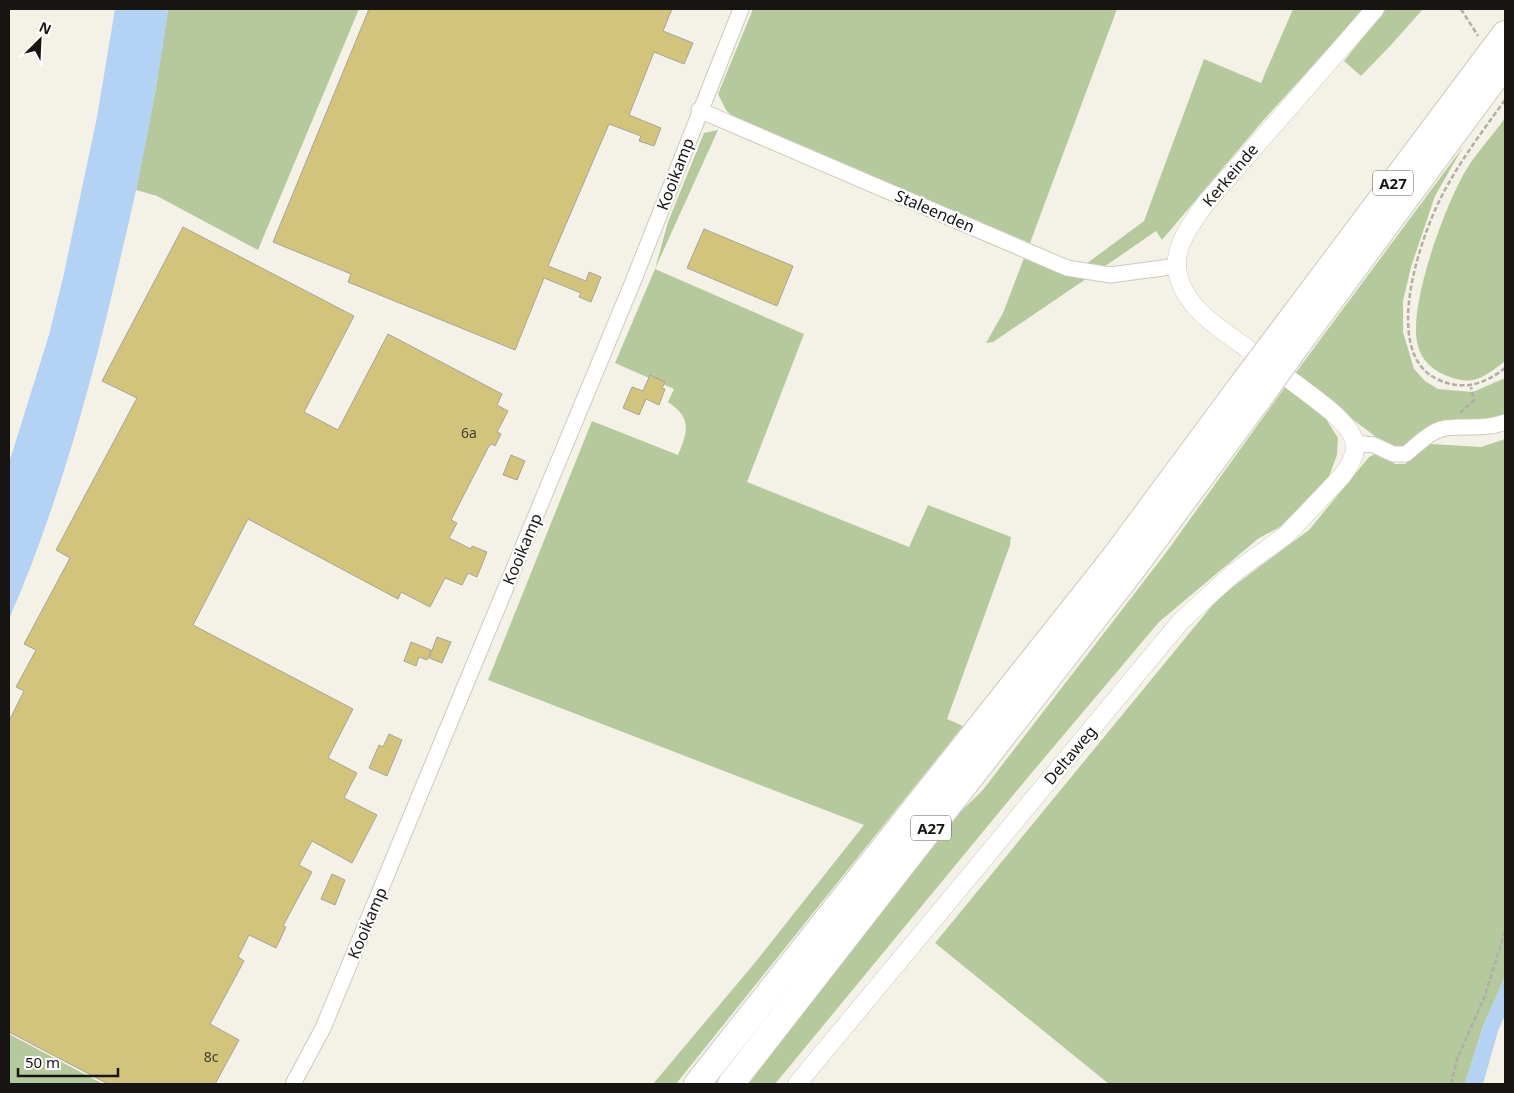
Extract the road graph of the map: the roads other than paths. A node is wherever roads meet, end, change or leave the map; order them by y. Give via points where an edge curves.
1 (741, 9) edge
2 (1375, 9) edge
3 (1505, 34) edge
4 (1505, 64) edge
5 (699, 110) junction
6 (1178, 266) junction
7 (1289, 339) junction
8 (1247, 348) dead end
9 (1288, 378) dead end
10 (1250, 392) junction
11 (1505, 422) edge
12 (1355, 443) junction
13 (293, 1084) edge
14 (697, 1084) edge
15 (731, 1084) edge
16 (797, 1084) edge

1 - 5 street, Kooikamp
2 - 6 street, Kerkeinde via 1205,204 1184,235
3 - 7 highway, A27
4 - 7 highway, A27
5 - 6 street, Staleenden via 1067,268 1110,275
5 - 13 street, Kooikamp via 628,293 323,1028
6 - 8 street, Kerkeinde via 1180,282 1195,307 1208,321
7 - 10 highway, A27, bridge
9 - 12 street via 1343,422
10 - 14 highway, A27 via 1114,558
10 - 15 highway, A27 via 1131,571
11 - 12 street via 1494,426 1445,428 1400,456 1374,445
12 - 16 street, Deltaweg via 1349,466 1319,502 1286,535 1235,572 1181,621

